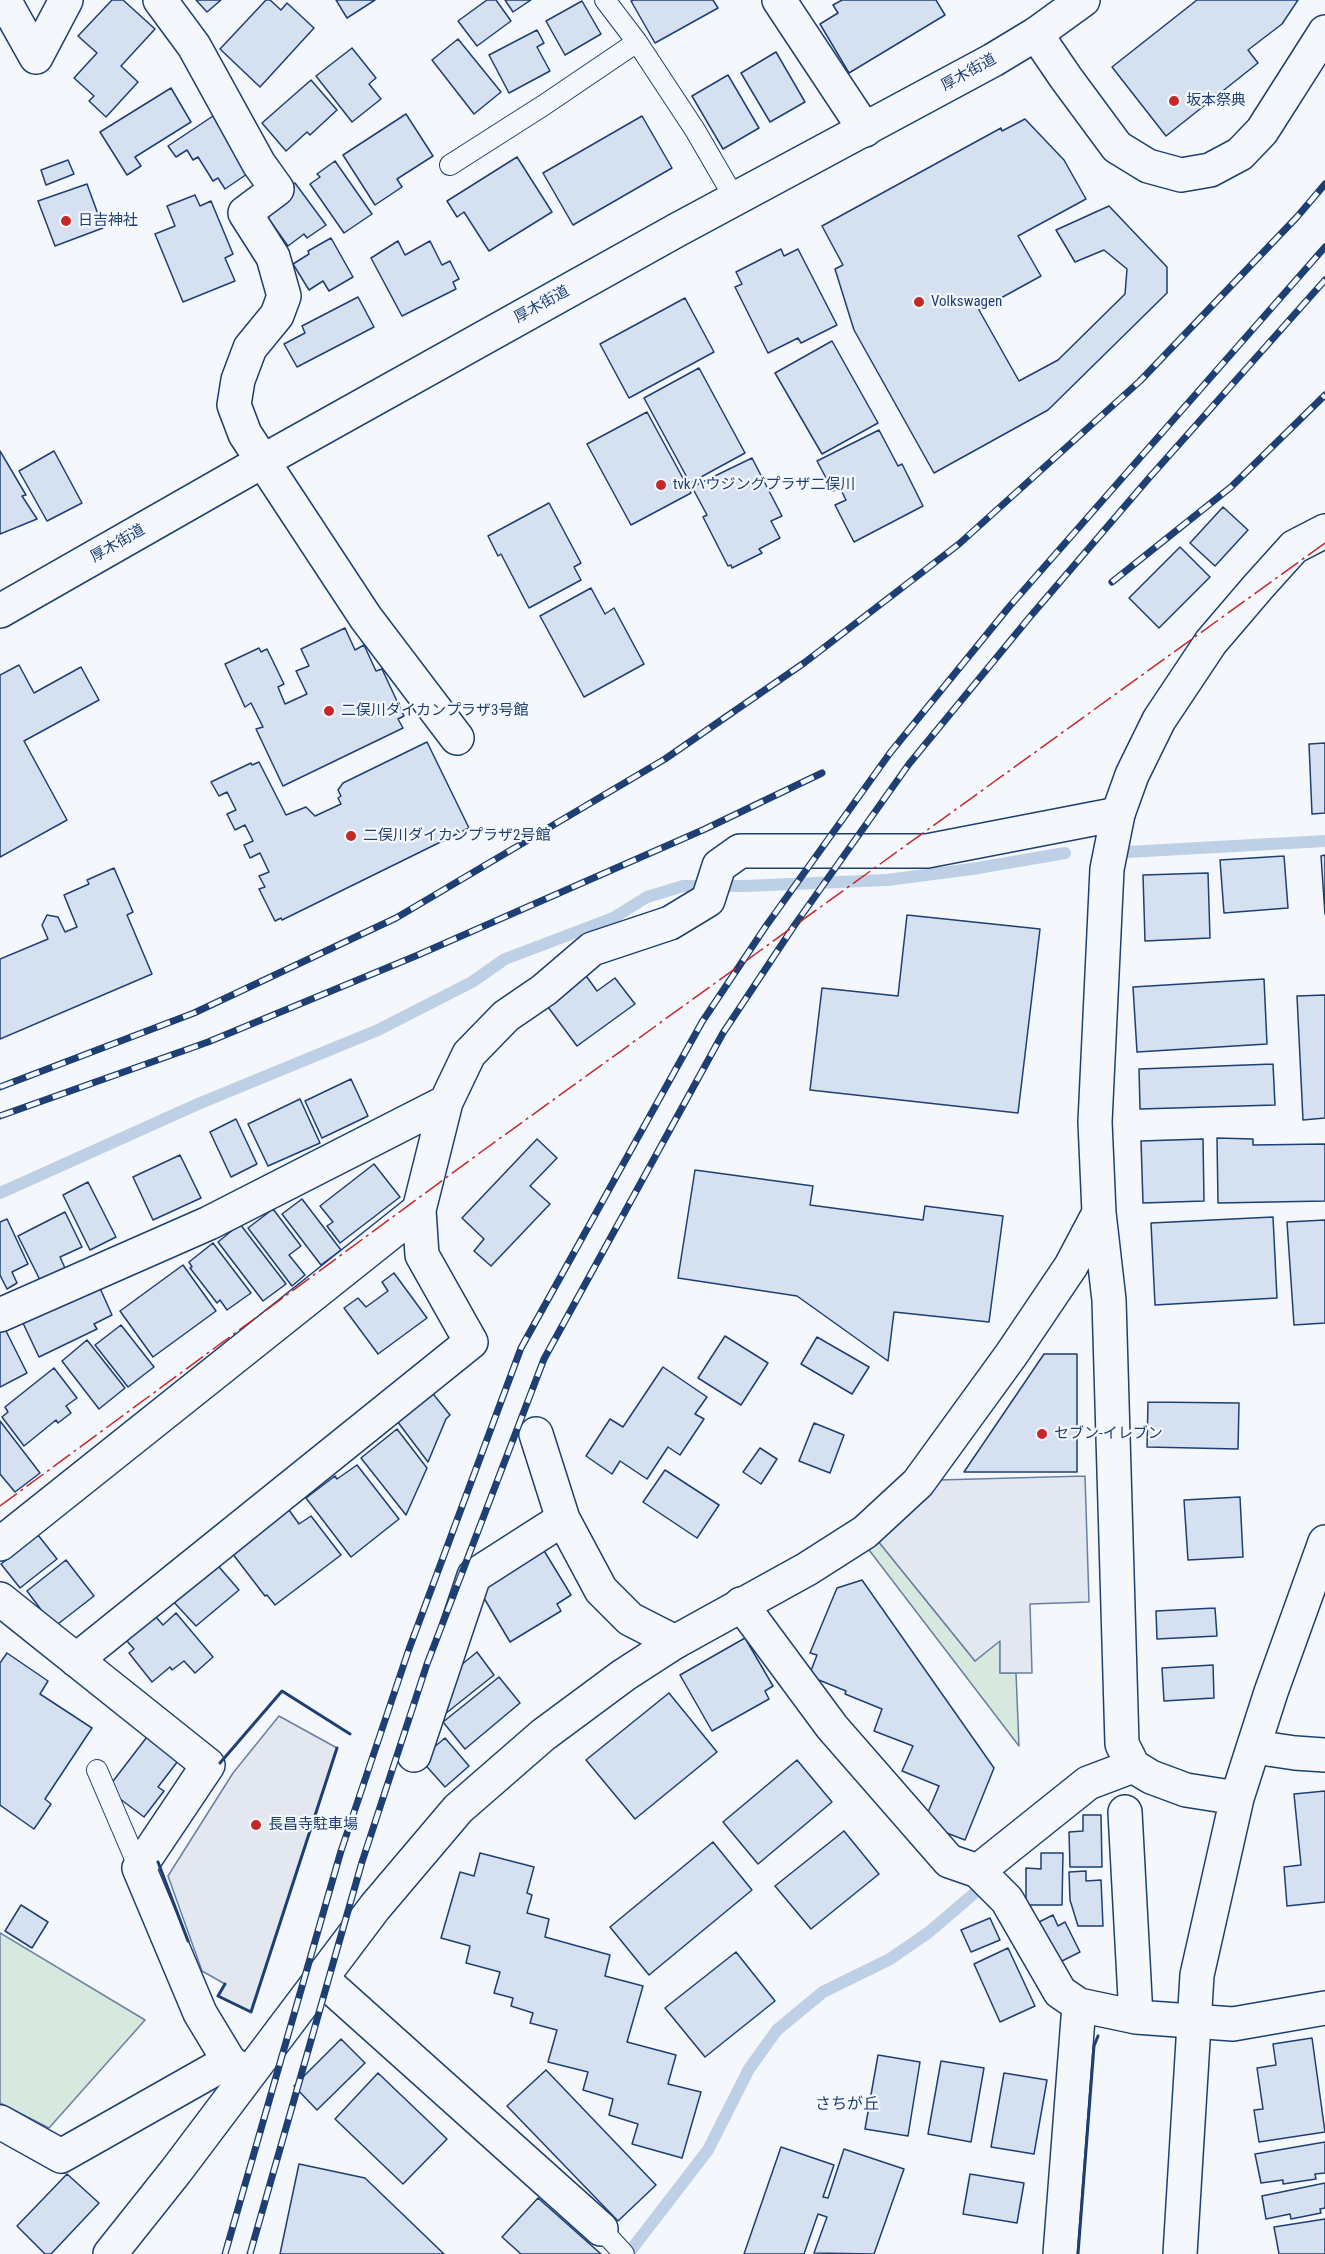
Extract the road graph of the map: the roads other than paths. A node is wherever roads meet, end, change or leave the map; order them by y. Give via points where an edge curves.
1 (4, 0) edge
2 (66, 0) edge
3 (160, 0) edge
4 (605, 0) edge
5 (780, 0) edge
6 (1083, 0) edge
7 (1325, 32) edge
8 (1036, 34) junction
9 (637, 42) junction
10 (865, 130) junction
11 (450, 165) dead end
12 (735, 199) junction
13 (263, 461) junction
14 (1325, 531) edge
15 (0, 611) edge
16 (457, 738) dead end
17 (1116, 823) junction
18 (446, 1102) junction
19 (419, 1210) junction
20 (1099, 1213) junction
21 (0, 1316) edge
22 (536, 1434) dead end
23 (563, 1520) junction
24 (1325, 1542) edge
25 (0, 1544) edge
26 (0, 1599) edge
27 (741, 1604) junction
28 (675, 1642) junction
29 (76, 1660) junction
30 (1254, 1747) junction
31 (414, 1755) dead end
32 (1325, 1755) edge
33 (1133, 1766) junction
34 (97, 1770) dead end
35 (1238, 1798) junction
36 (1125, 1812) dead end
37 (139, 1868) junction
38 (978, 1871) junction
39 (321, 1978) junction
40 (1079, 2005) junction
41 (1325, 2008) edge
42 (1137, 2018) junction
43 (1194, 2021) junction
44 (238, 2068) junction
45 (0, 2122) edge
46 (601, 2229) joint
47 (110, 2254) edge
48 (624, 2254) edge
49 (1060, 2254) edge
50 (1180, 2254) edge

1 - 2 street via 36,57
3 - 13 street via 194,46 259,164 277,189 245,213 273,257 284,296 277,315 250,348 234,405 245,434
4 - 9 lane
5 - 10 street
6 - 8 street, 厚木街道
7 - 8 street via 1262,131 1240,154 1210,170 1181,175 1148,165 1117,147
8 - 10 street, 厚木街道
9 - 11 lane
9 - 12 lane
10 - 12 street, 厚木街道
12 - 13 street, 厚木街道
13 - 15 street, 厚木街道
13 - 16 street via 366,618
14 - 17 street via 1294,547 1211,642 1159,720 1132,775
17 - 18 street via 927,851 740,851 719,866 708,900 670,923 592,949 506,1016 469,1054
17 - 20 street via 1107,869 1095,1122
18 - 19 street
18 - 21 street via 209,1222
19 - 25 street
19 - 29 street via 422,1255 471,1342
20 - 27 street via 1065,1275 918,1483 865,1532
20 - 33 street via 1109,1300 1122,1744
22 - 23 street
23 - 28 street via 601,1590 630,1619
23 - 31 street via 474,1576
24 - 30 street
26 - 29 street
27 - 28 street
27 - 38 street via 832,1727 949,1861
28 - 39 street via 543,1735 458,1809
29 - 37 street via 208,1765
30 - 32 street
30 - 35 street
33 - 35 street via 1186,1790
33 - 38 street via 1088,1783
34 - 37 lane
35 - 43 street via 1197,1975
36 - 42 street
37 - 44 street via 200,2013
38 - 40 street via 1007,1900 1060,1992
39 - 44 street
39 - 46 street
40 - 42 street
40 - 49 street
41 - 43 street via 1233,2024
42 - 43 street
43 - 50 street
44 - 45 street via 61,2156
44 - 47 street via 176,2171
46 - 48 lane

